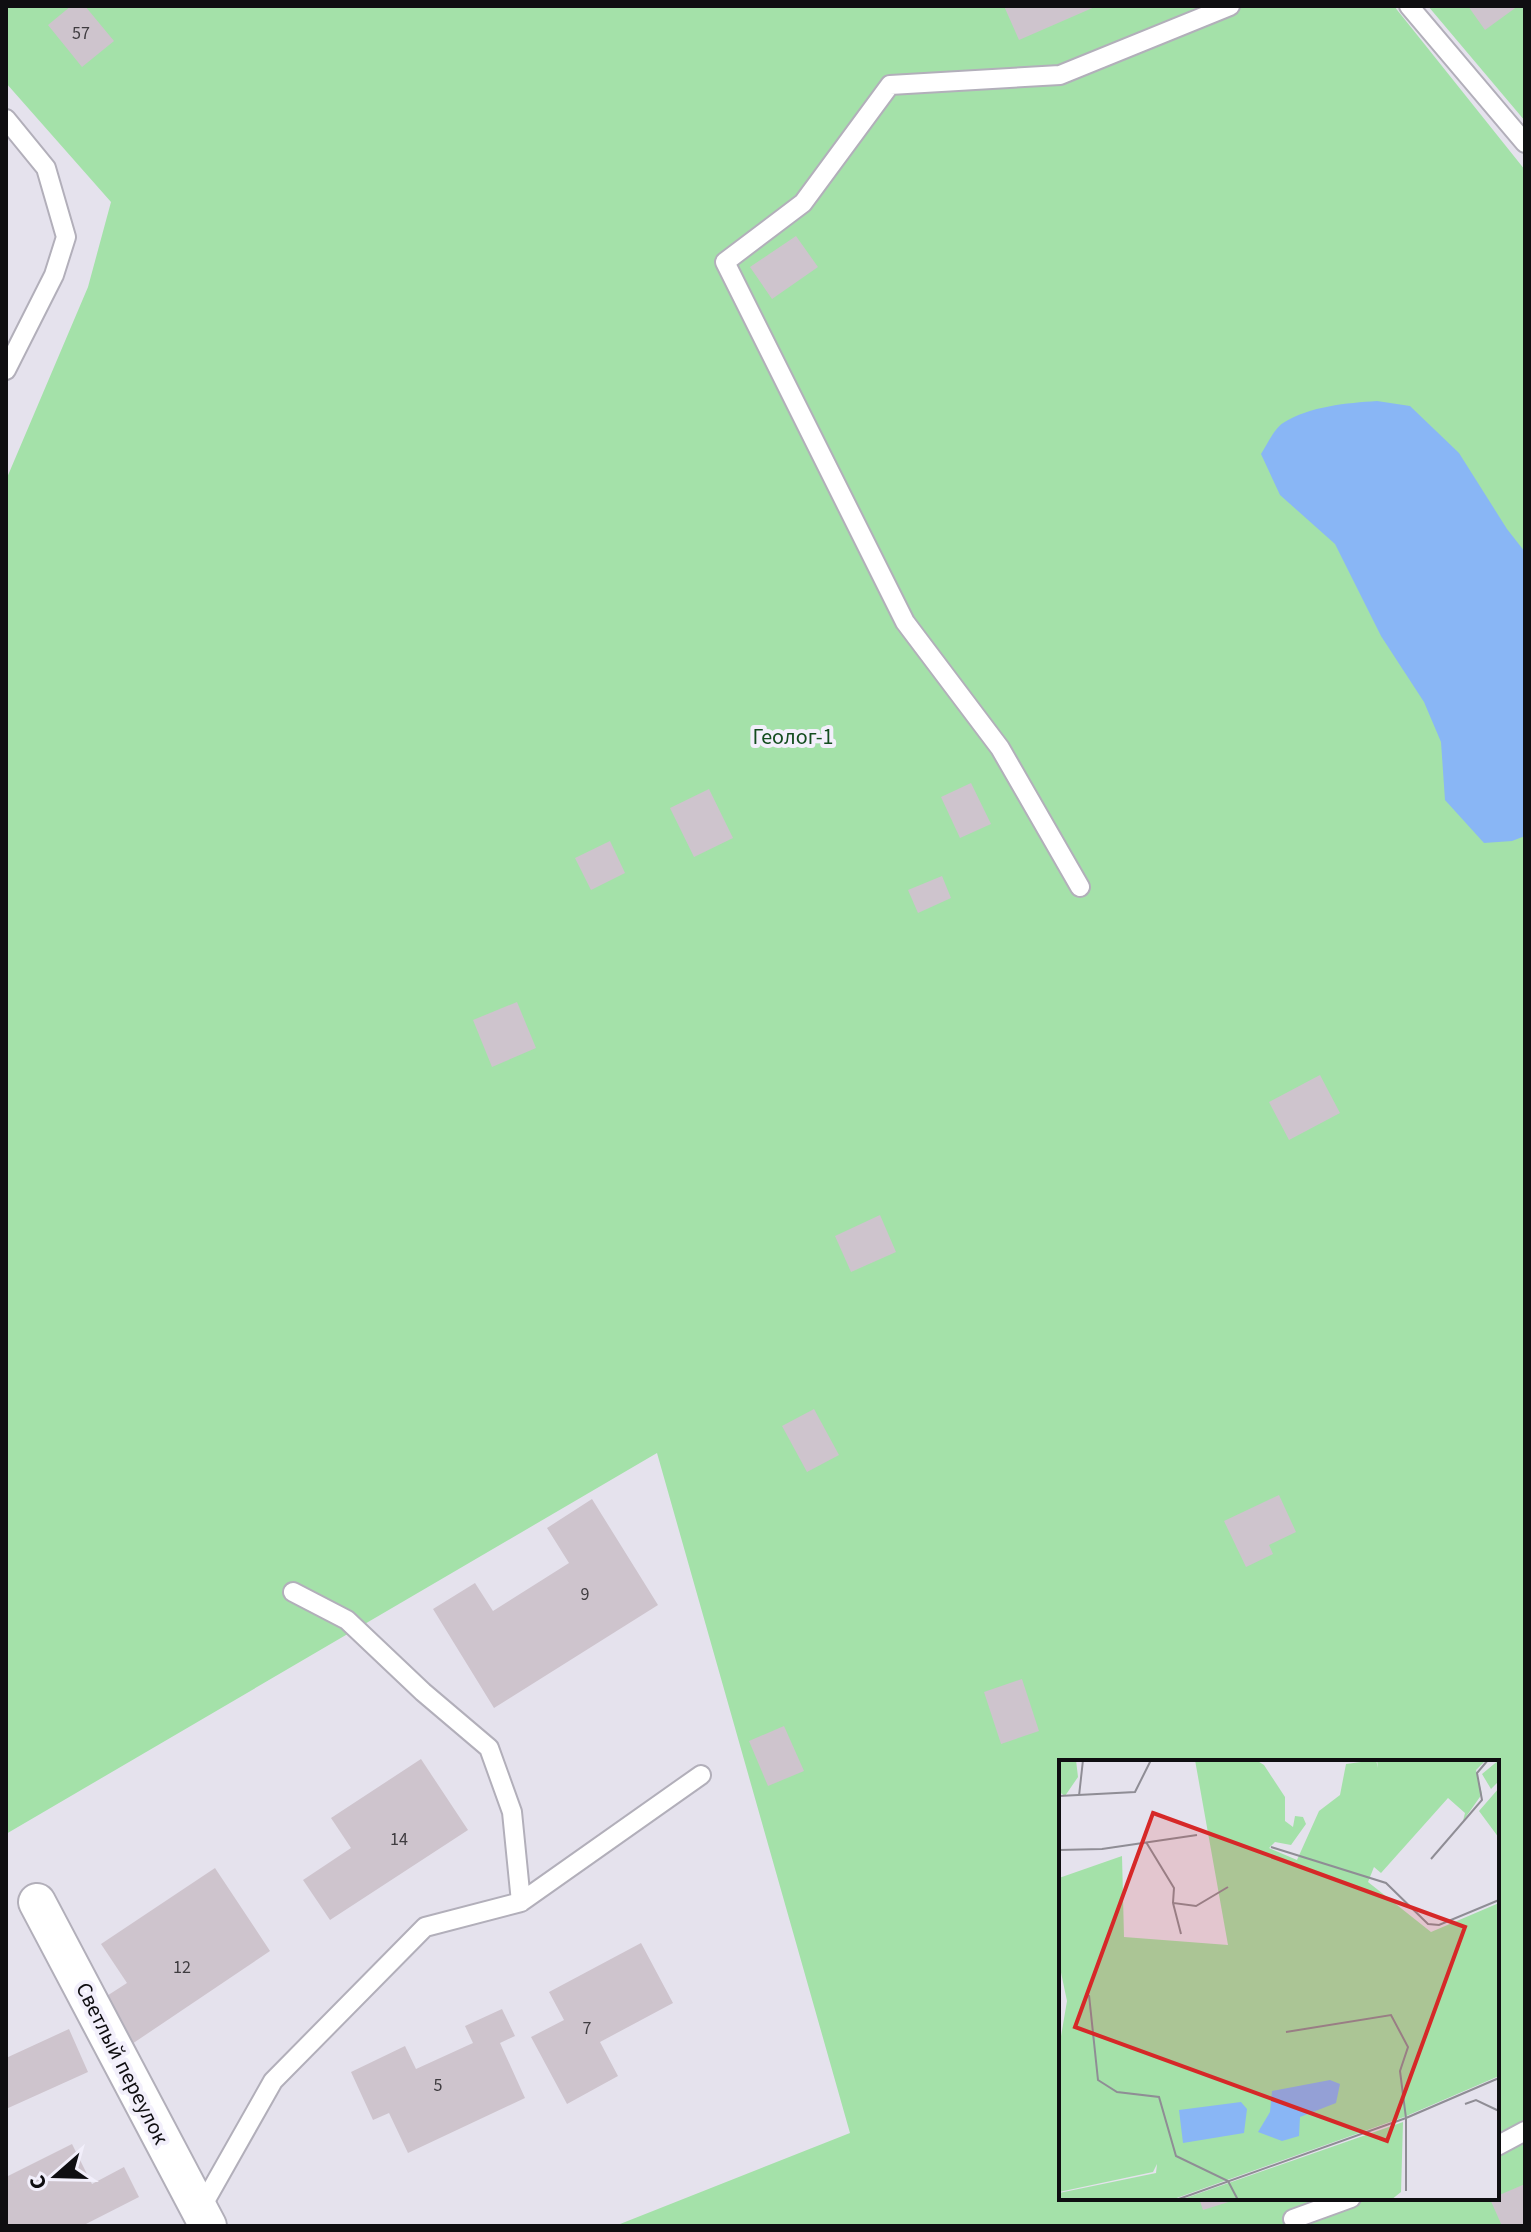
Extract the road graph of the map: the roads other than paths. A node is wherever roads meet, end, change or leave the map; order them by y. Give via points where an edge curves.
1 (1230, 6) edge
2 (1409, 6) edge
3 (6, 119) edge
4 (1525, 143) edge
5 (6, 370) edge
6 (1080, 887) dead end
7 (293, 1592) dead end
8 (701, 1775) dead end
9 (37, 1902) dead end
10 (521, 1902) junction
11 (1525, 2131) edge
12 (1499, 2145) edge
13 (1345, 2200) edge
14 (204, 2218) edge
15 (1293, 2219) dead end

1 - 6 lane via 1060,75 890,85 803,203 725,262 905,622 1000,748
2 - 4 lane
3 - 5 lane via 46,168 66,237 54,275
7 - 10 lane via 347,1620 489,1748 512,1812
8 - 10 lane
9 - 14 street, Светлый переулок
10 - 14 lane via 425,1927 273,2081
11 - 12 lane
13 - 15 lane

